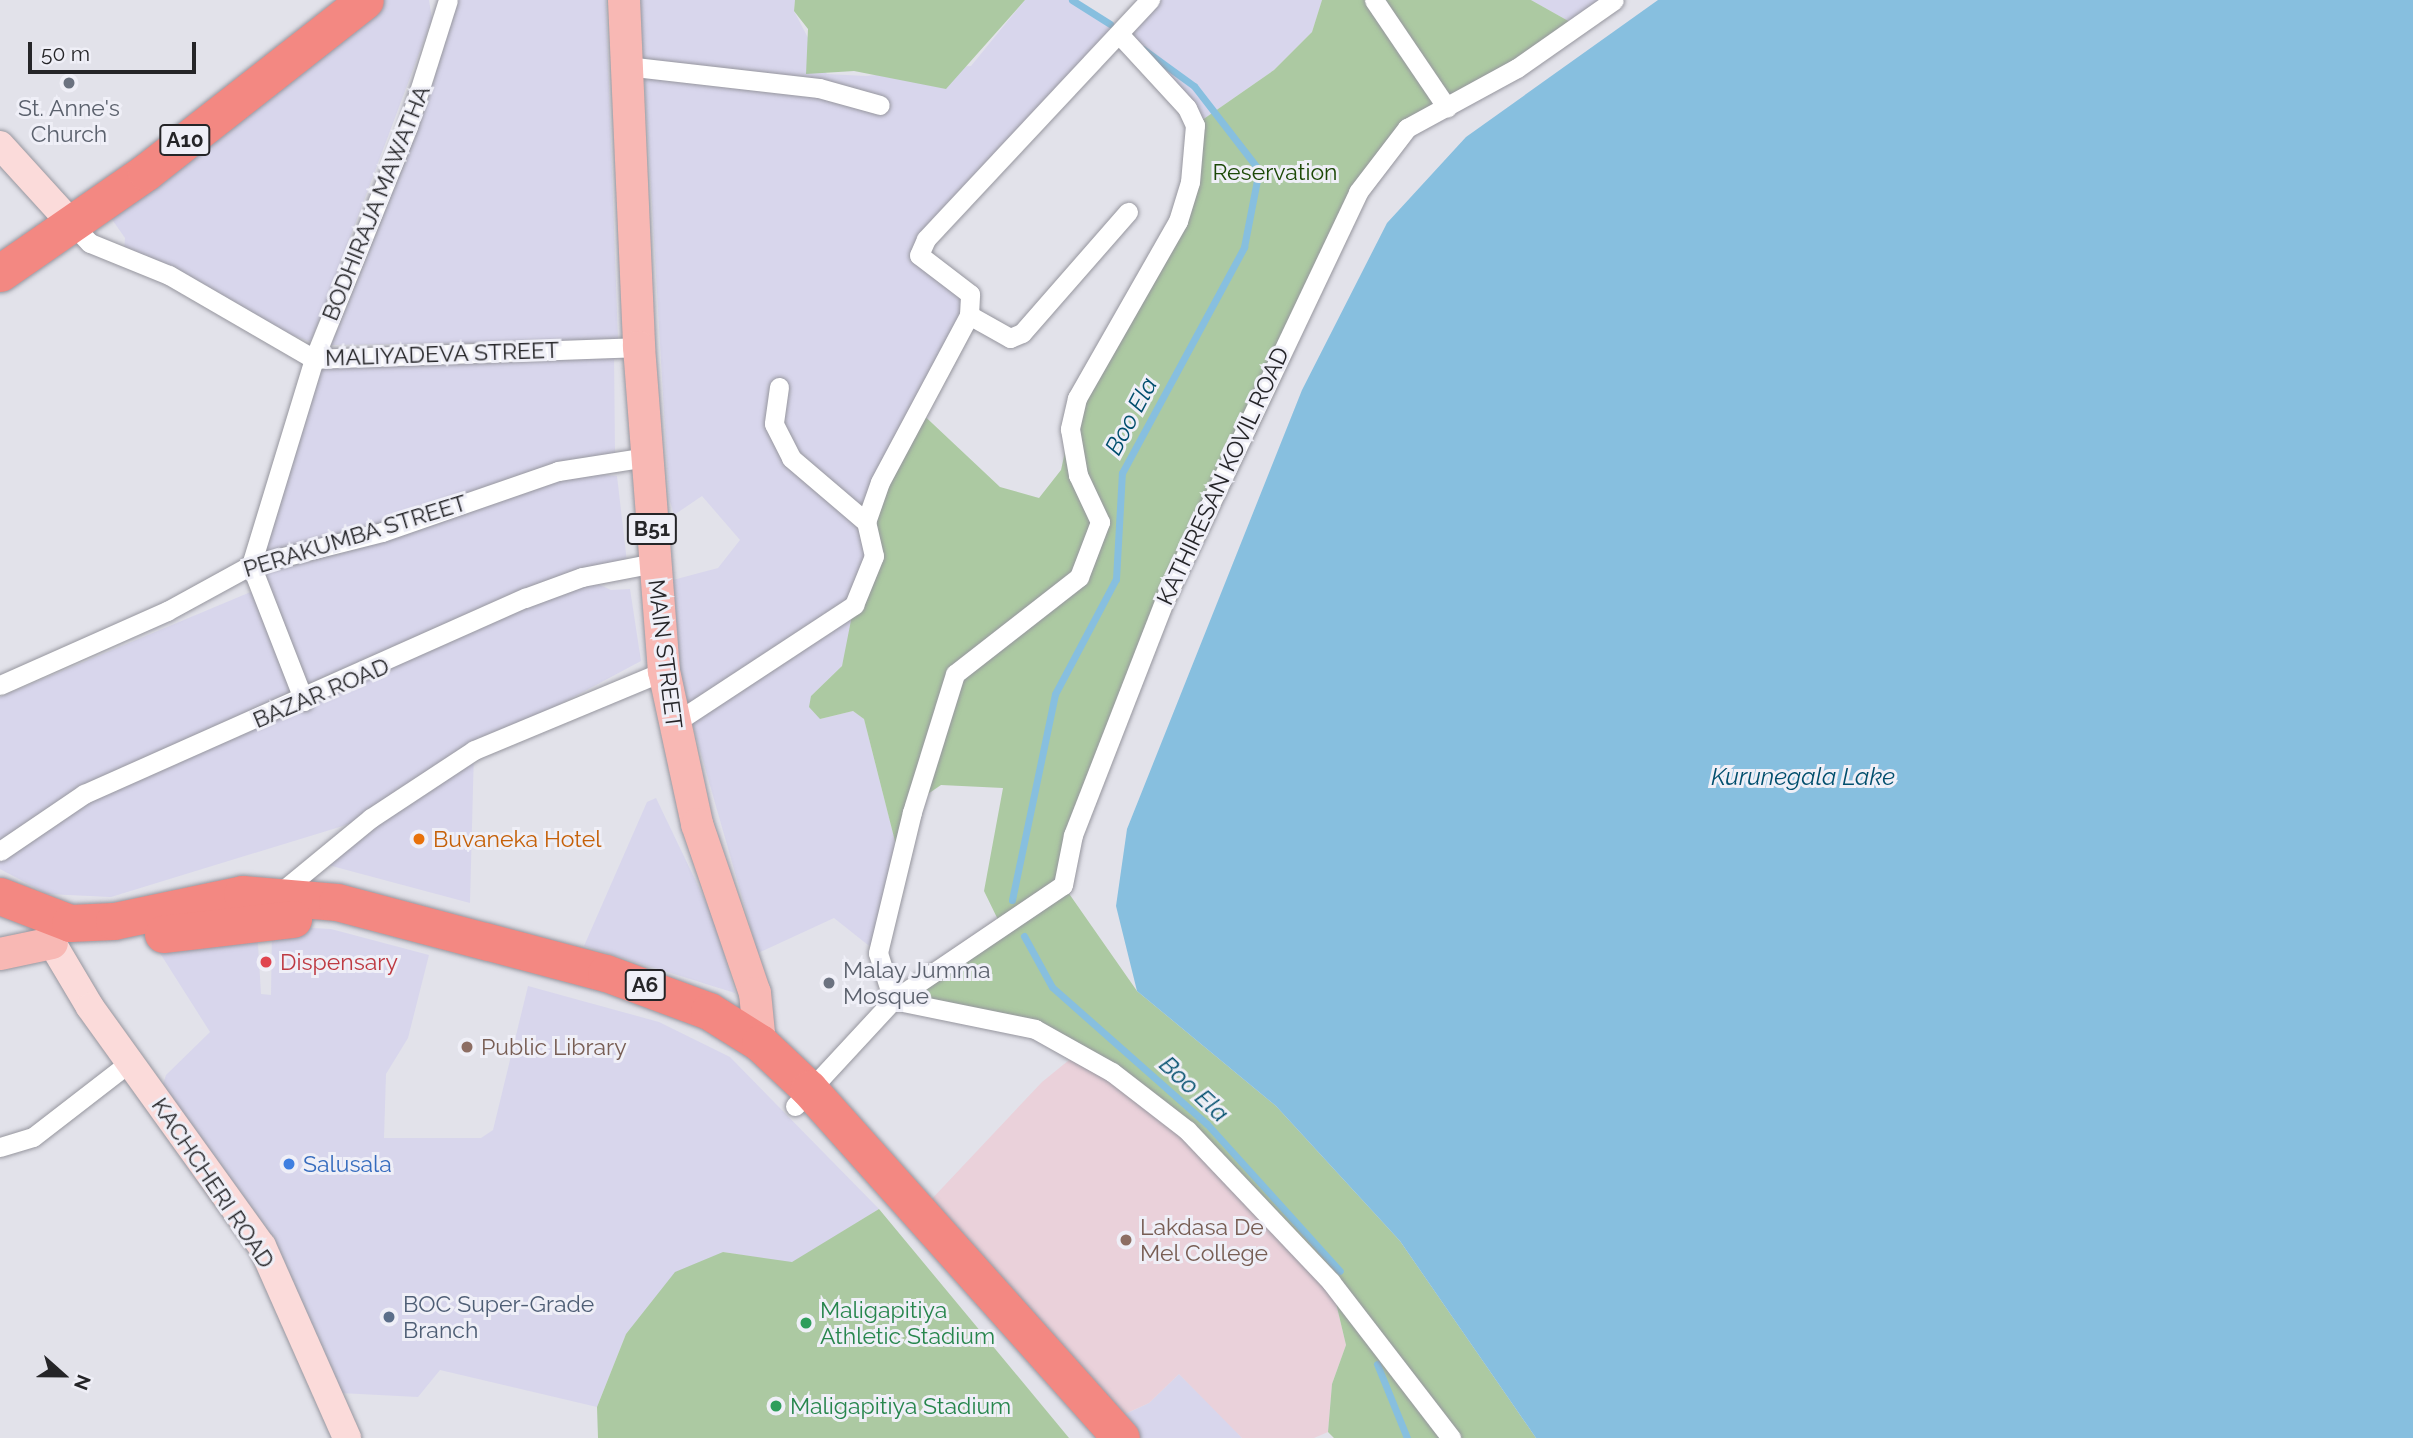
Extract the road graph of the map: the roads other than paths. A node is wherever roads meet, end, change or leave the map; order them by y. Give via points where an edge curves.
1 (329, 0) edge
2 (365, 0) edge
3 (448, 0) edge
4 (624, 0) edge
5 (1150, 0) edge
6 (1374, 0) edge
7 (1614, 0) edge
8 (1119, 34) junction
9 (626, 66) junction
10 (880, 105) dead end
11 (1447, 108) junction
12 (0, 145) edge
13 (1128, 212) dead end
14 (66, 216) junction
15 (0, 248) edge
16 (0, 272) edge
17 (969, 315) junction
18 (639, 347) junction
19 (314, 359) junction
20 (779, 387) dead end
21 (646, 457) junction
22 (866, 522) junction
23 (654, 563) junction
24 (251, 565) junction
25 (664, 671) junction
26 (0, 685) edge
27 (304, 701) junction
28 (673, 724) junction
29 (0, 851) edge
30 (0, 896) edge
31 (275, 896) junction
32 (0, 925) edge
33 (52, 943) junction
34 (0, 954) edge
35 (893, 1000) junction
36 (760, 1043) junction
37 (130, 1062) junction
38 (802, 1098) junction
39 (0, 1147) edge
40 (347, 1438) edge
41 (1087, 1438) edge
42 (1121, 1438) edge
43 (1451, 1438) edge

1 - 14 highway, A10
2 - 14 highway, A10
3 - 19 street, BODHIRAJA MAWATHA via 408,126
4 - 9 main road, MAIN STREET / B51
5 - 8 street
6 - 11 street
7 - 11 street, KATHIRESAN KOVIL ROAD
8 - 17 street via 926,239 919,255 970,294
8 - 35 street via 1187,108 1195,125 1190,181 1178,221 1077,398 1070,429 1078,475 1100,522 1079,577 955,674 912,812 878,953
9 - 10 street via 819,89
9 - 18 main road, MAIN STREET / B51
11 - 35 street, KATHIRESAN KOVIL ROAD via 1407,128 1358,192 1166,597 1073,835 1063,885
12 - 14 main road
13 - 17 street via 1022,333 1010,338
14 - 15 highway, A10
14 - 16 highway, A10
14 - 19 street, MALIYADEVA STREET via 90,243 169,275
17 - 22 street via 916,408
18 - 19 street, MALIYADEVA STREET
18 - 21 main road, MAIN STREET / B51
19 - 24 street, BODHIRAJA MAWATHA
20 - 22 street via 774,424 792,458
21 - 23 main road, MAIN STREET / B51
21 - 24 street, PERAKUMBA STREET via 558,471 382,532
22 - 28 street via 874,556 854,605
23 - 25 main road, MAIN STREET / B51
23 - 27 street, BAZAR ROAD via 582,577 525,598
24 - 26 street, PERAKUMBA STREET via 167,611
24 - 27 street
25 - 28 main road, MAIN STREET / B51
25 - 31 street via 474,750 371,818
27 - 29 street, BAZAR ROAD via 84,794
28 - 36 main road, MAIN STREET / B51 via 697,824 755,993
30 - 31 highway, A6 via 51,920 87,923 215,897
31 - 36 highway, A6 via 337,902 606,973 687,1001
32 - 33 highway, A6
33 - 34 main road
33 - 37 main road, KACHCHERI ROAD
33 - 38 highway, A6 via 98,947 270,918 348,927 686,1023
35 - 38 street
35 - 43 street via 1035,1029 1112,1072 1177,1122 1331,1282
36 - 38 highway, A6
37 - 39 street via 33,1137
37 - 40 main road, KACHCHERI ROAD via 262,1246
38 - 41 highway, A6
38 - 42 highway, A6

